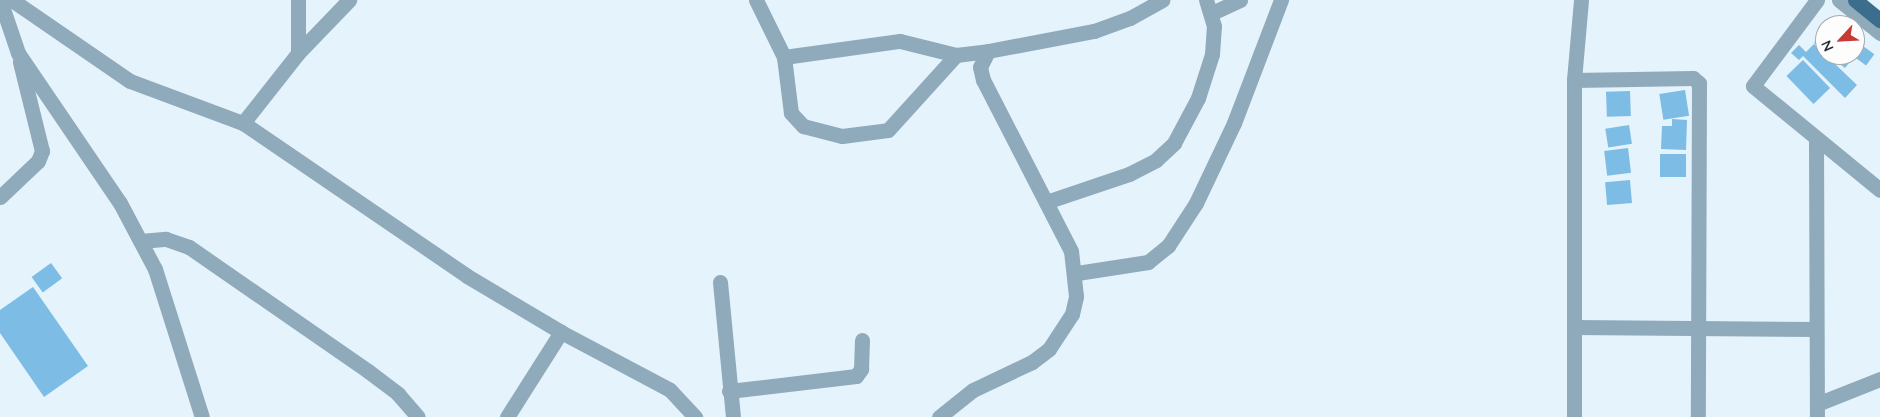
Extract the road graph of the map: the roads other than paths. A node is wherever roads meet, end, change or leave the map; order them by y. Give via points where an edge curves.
1 (0, 0) edge
2 (12, 0) edge
3 (298, 0) edge
4 (349, 0) edge
5 (756, 0) edge
6 (1162, 0) edge
7 (1240, 0) edge
8 (1280, 0) edge
9 (1581, 0) edge
10 (1817, 0) edge
11 (1839, 0) edge
12 (1855, 0) edge
13 (1209, 6) edge
14 (1880, 20) edge
15 (1880, 33) edge
16 (988, 51) junction
17 (18, 53) junction
18 (298, 53) junction
19 (956, 55) junction
20 (784, 57) junction
21 (1574, 80) junction
22 (243, 123) junction
23 (1816, 140) junction
24 (1880, 190) edge
25 (0, 197) edge
26 (1046, 202) junction
27 (140, 241) junction
28 (1077, 273) junction
29 (720, 282) dead end
30 (1574, 327) junction
31 (1816, 329) junction
32 (1697, 330) junction
33 (561, 332) junction
34 (862, 340) dead end
35 (1880, 379) edge
36 (729, 391) junction
37 (1817, 410) edge
38 (202, 417) edge
39 (418, 417) edge
40 (507, 417) edge
41 (695, 417) edge
42 (733, 417) edge
43 (938, 417) edge
44 (1574, 417) edge
45 (1698, 417) edge

1 - 17 street
2 - 22 street via 130,81
3 - 18 street
4 - 18 street
5 - 20 street
6 - 16 street via 1130,18 1094,30
7 - 13 street
8 - 28 street via 1234,123 1196,203 1168,246 1148,262
9 - 21 street
10 - 23 street via 1753,86
11 - 15 street
12 - 14 main road
13 - 26 street via 1214,43 1206,77 1174,143 1156,160 1129,174
16 - 19 street
16 - 26 street via 980,66 983,80
17 - 25 street via 42,151 38,161
17 - 27 street via 95,163
18 - 22 street
19 - 20 street via 900,41
19 - 20 street via 904,118 888,130 842,136 796,121
21 - 30 street
21 - 32 street via 1693,78 1699,83
22 - 33 street via 467,276
23 - 24 street
23 - 31 street
26 - 28 street via 1071,251
27 - 38 street via 166,294
27 - 39 street via 173,240 205,257 368,371 398,394
28 - 43 street via 1072,314 1049,349 1032,362 973,390
29 - 36 street
30 - 32 street
30 - 44 street
31 - 32 street
31 - 37 street
32 - 45 street
33 - 40 street
33 - 41 street via 670,390
34 - 36 street via 861,369 856,376
35 - 37 street
36 - 42 street

